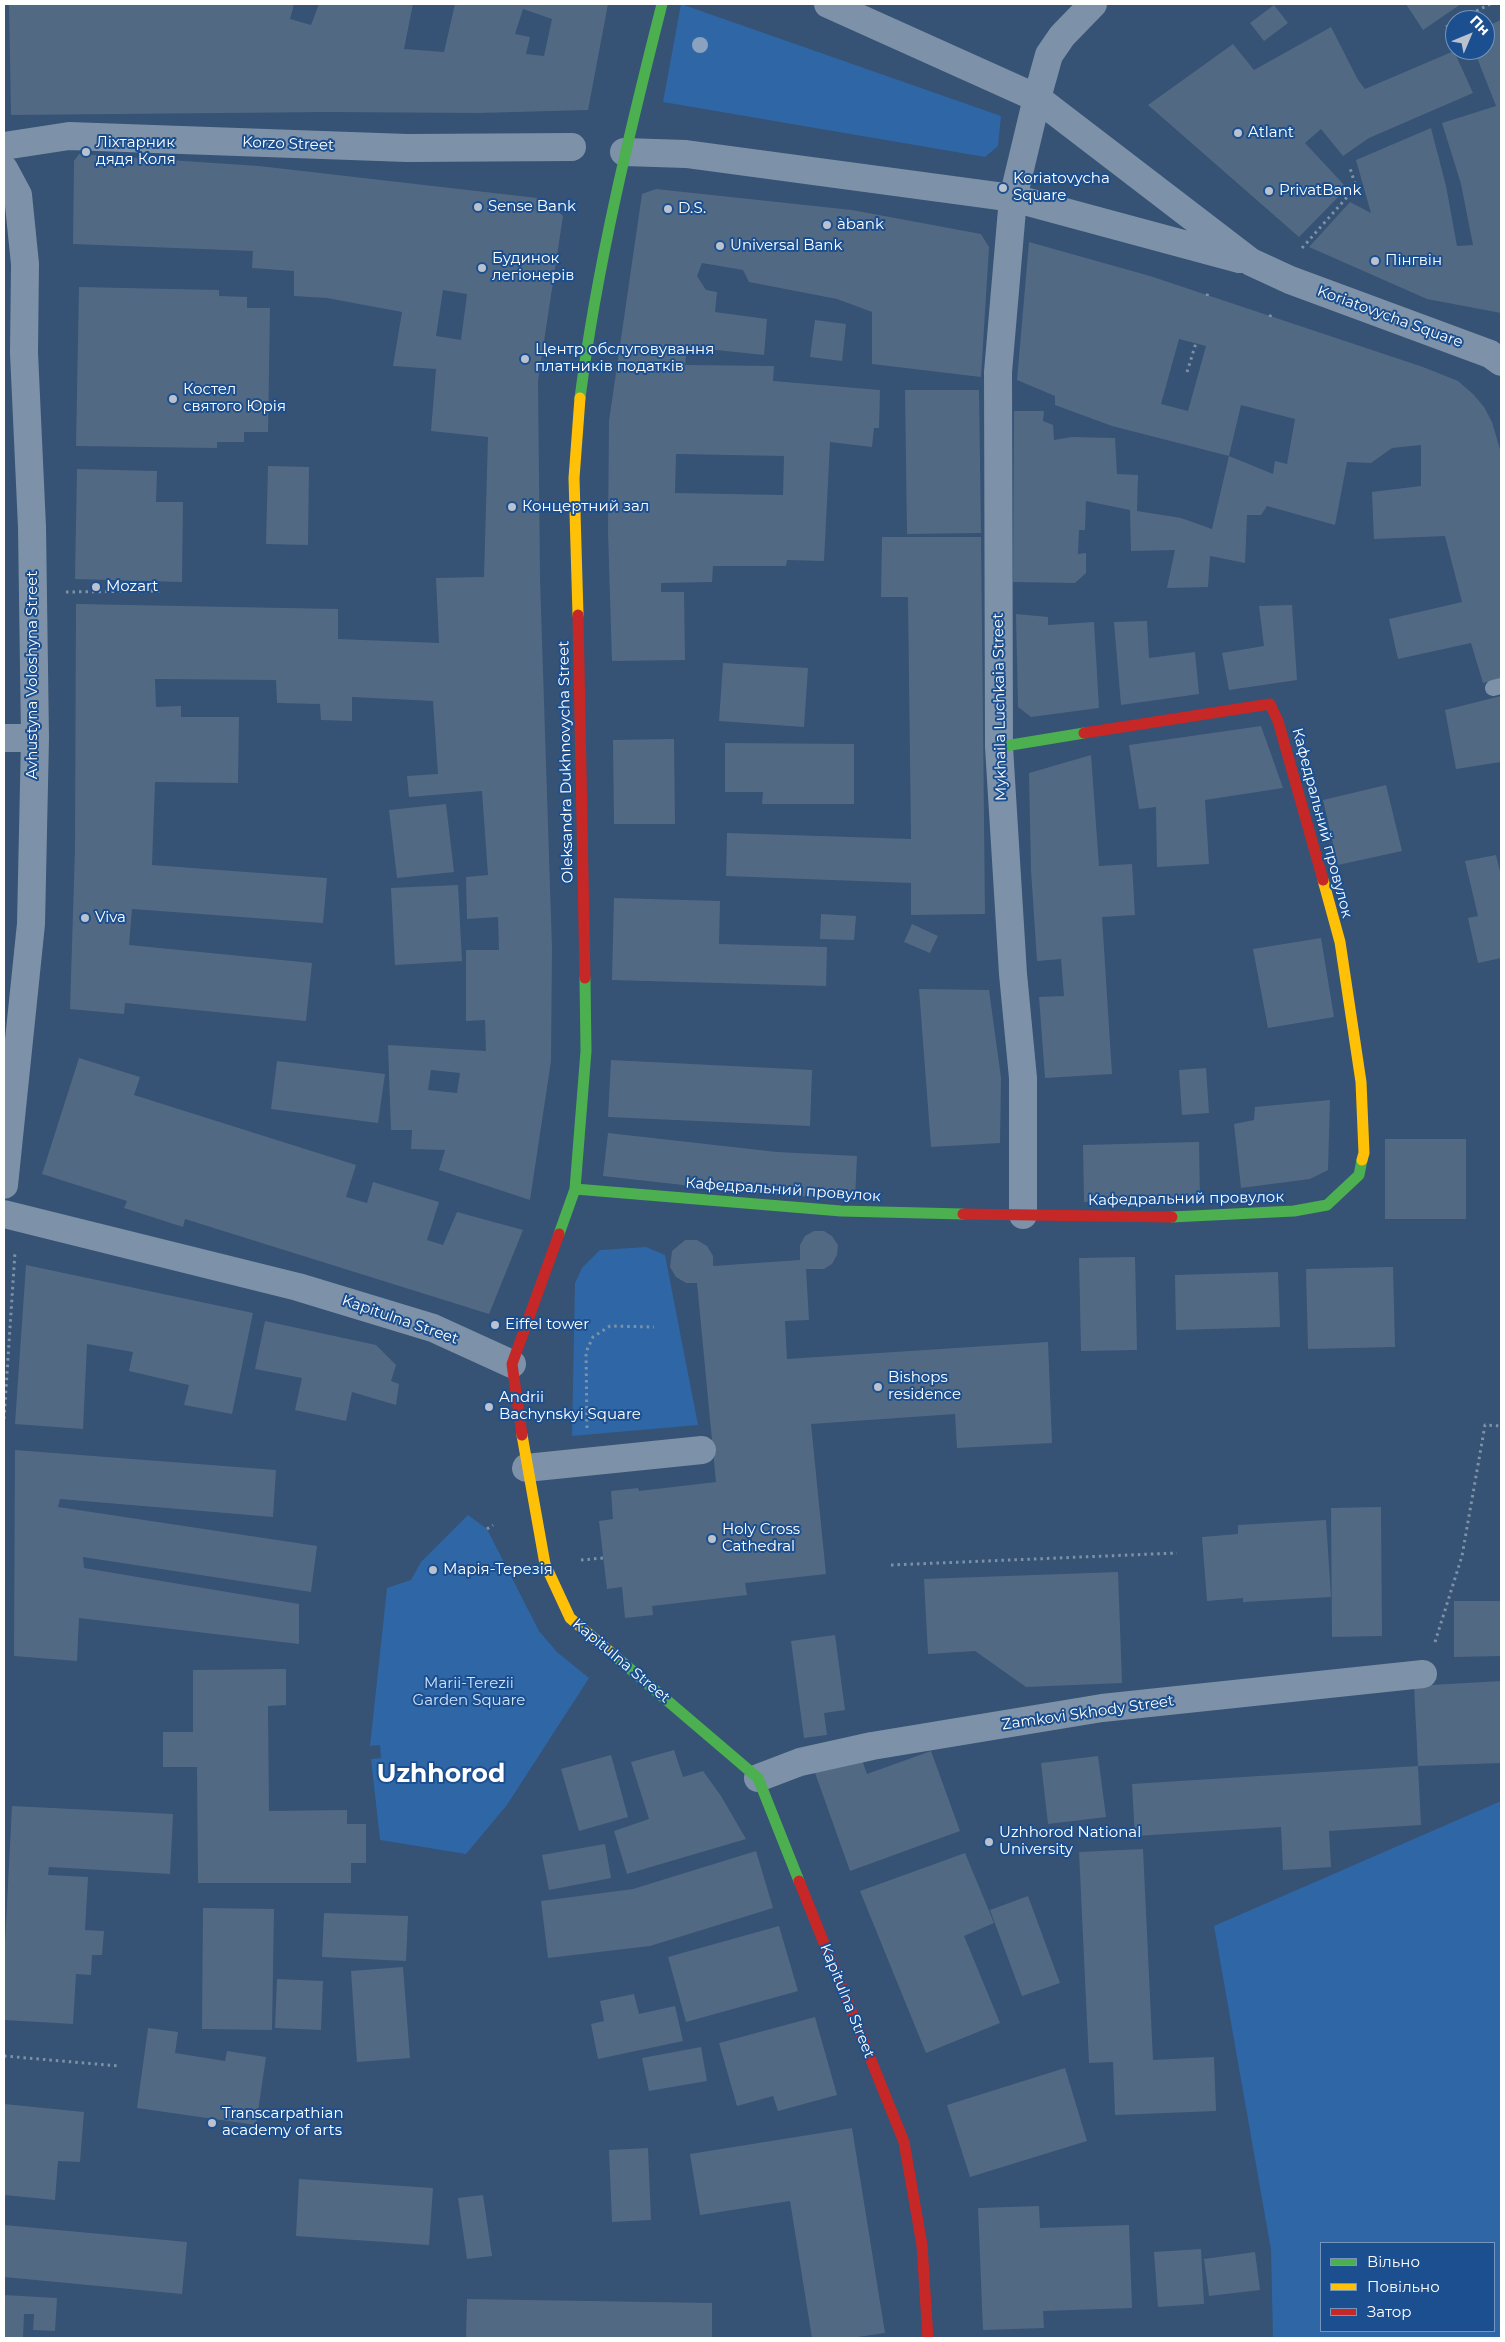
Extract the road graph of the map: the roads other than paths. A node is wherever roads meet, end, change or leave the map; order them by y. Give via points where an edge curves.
1 (662, 4) edge
2 (828, 4) edge
3 (1093, 4) edge
4 (1037, 98) junction
5 (4, 146) edge
6 (572, 147) dead end
7 (624, 152) junction
8 (4, 169) edge
9 (1013, 198) junction
10 (1251, 262) junction
11 (1501, 362) edge
12 (4, 738) edge
13 (35, 738) junction
14 (999, 747) junction
15 (4, 1185) edge
16 (575, 1190) junction
17 (1023, 1215) junction
18 (9, 1216) edge
19 (512, 1364) junction
20 (702, 1450) dead end
21 (526, 1468) junction
22 (1423, 1674) road end
23 (758, 1778) junction
24 (928, 2338) edge

1 - 7 street
2 - 4 street, Koriatovycha Square
3 - 4 street via 1062,36 1049,55
4 - 9 street
4 - 10 street, Koriatovycha Square
5 - 6 street, Korzo Street via 69,136 407,148
7 - 9 street, Koriatovycha Square via 686,154
7 - 16 street, Oleksandra Dukhnovycha Street via 590,324 574,478 586,1051
8 - 13 street, Avhustyna Voloshyna Street via 18,195 25,264 24,353 32,527
9 - 10 street, Koriatovycha Square
9 - 14 street, Mykhaila Luchkaia Street via 998,372
10 - 11 street, Koriatovycha Square via 1290,280 1490,354
12 - 13 street
13 - 15 street, Avhustyna Voloshyna Street via 32,924
14 - 17 street, Mykhaila Luchkaia Street via 1023,1078
14 - 17 street, Кафедральний провулок via 1270,704 1278,721 1340,942 1361,1082 1364,1153 1360,1175 1327,1205 1238,1215
16 - 17 street, Кафедральний провулок via 841,1211
16 - 19 street, Oleksandra Dukhnovycha Street
18 - 19 street, Kapitulna Street via 298,1287 433,1328
19 - 21 street, Kapitulna Street
20 - 21 street
21 - 23 street, Kapitulna Street via 545,1564 570,1618
22 - 23 street, Zamkovi Skhody Street via 1102,1708 872,1746 800,1762
23 - 24 street, Kapitulna Street via 904,2142 922,2245

